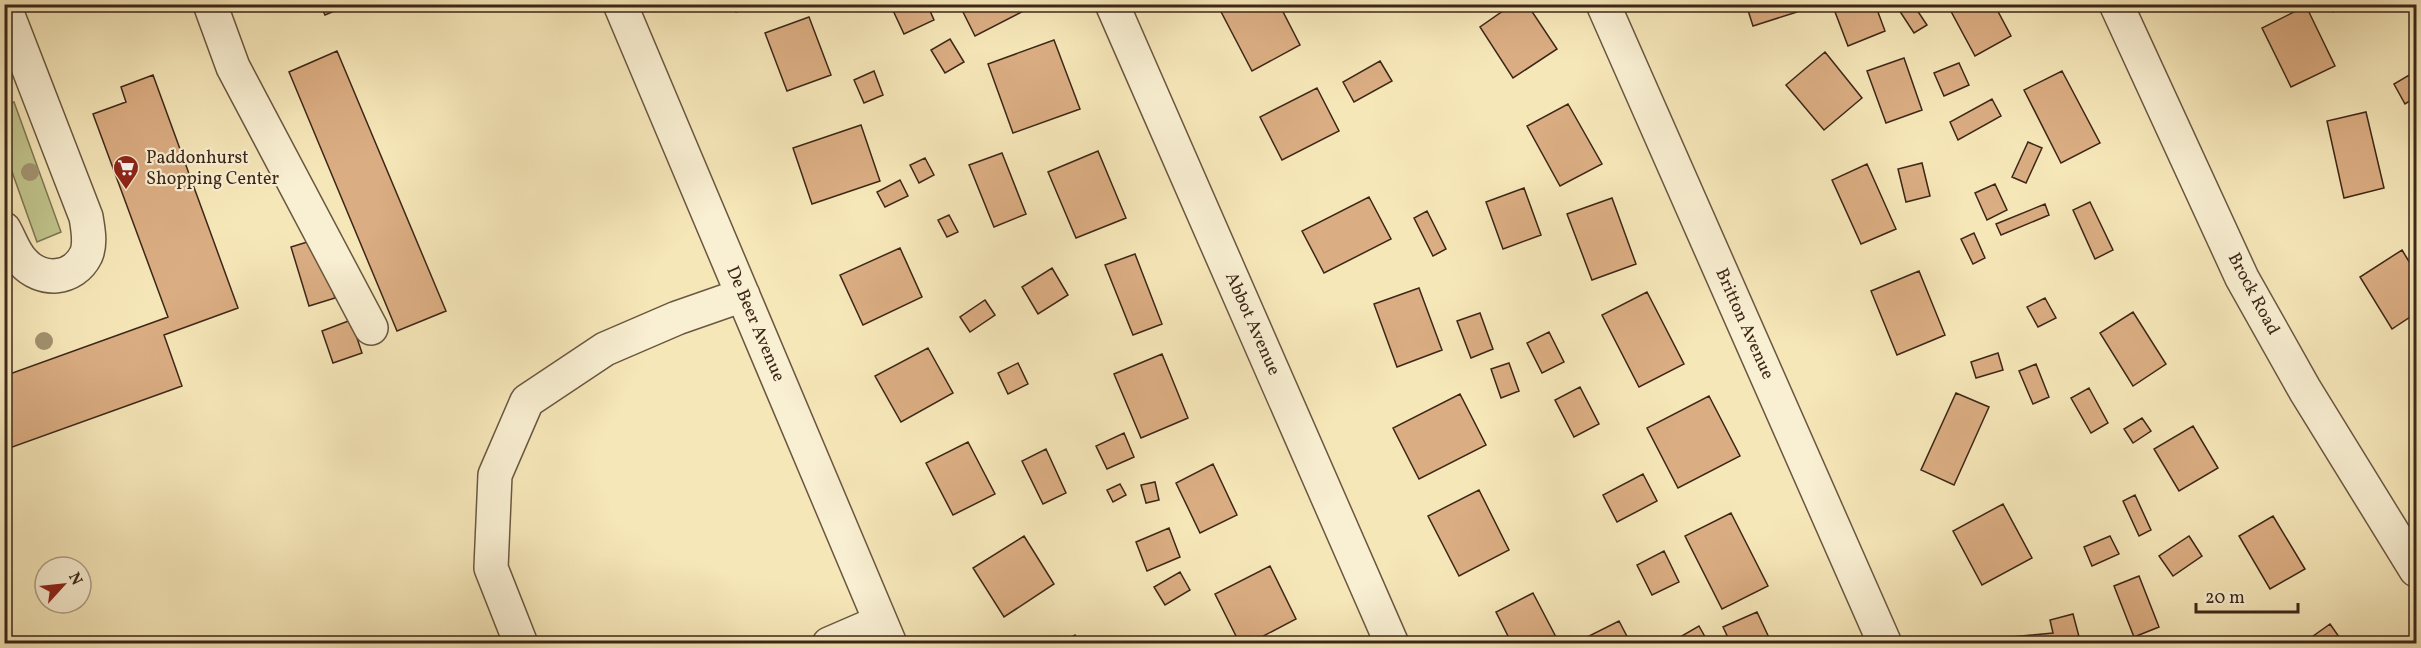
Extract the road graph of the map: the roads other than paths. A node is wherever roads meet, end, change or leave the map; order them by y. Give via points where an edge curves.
1 (210, 4) edge
2 (620, 4) edge
3 (1112, 4) edge
4 (1603, 4) edge
5 (2116, 4) edge
6 (4, 5) edge
7 (4, 229) edge
8 (743, 295) junction
9 (371, 328) dead end
10 (2416, 570) edge
11 (885, 633) edge
12 (521, 644) edge
13 (829, 644) edge
14 (1392, 644) edge
15 (1885, 644) edge

1 - 9 street via 233,67
2 - 8 street, De Beer Avenue
3 - 14 street, Abbot Avenue
4 - 15 street, Britton Avenue
5 - 10 street, Brock Road via 2242,278 2305,390
6 - 7 street via 86,217 86,256 63,276 48,277 22,262
8 - 11 street, De Beer Avenue
8 - 12 street via 605,349 527,401 495,475 491,568
11 - 13 street

